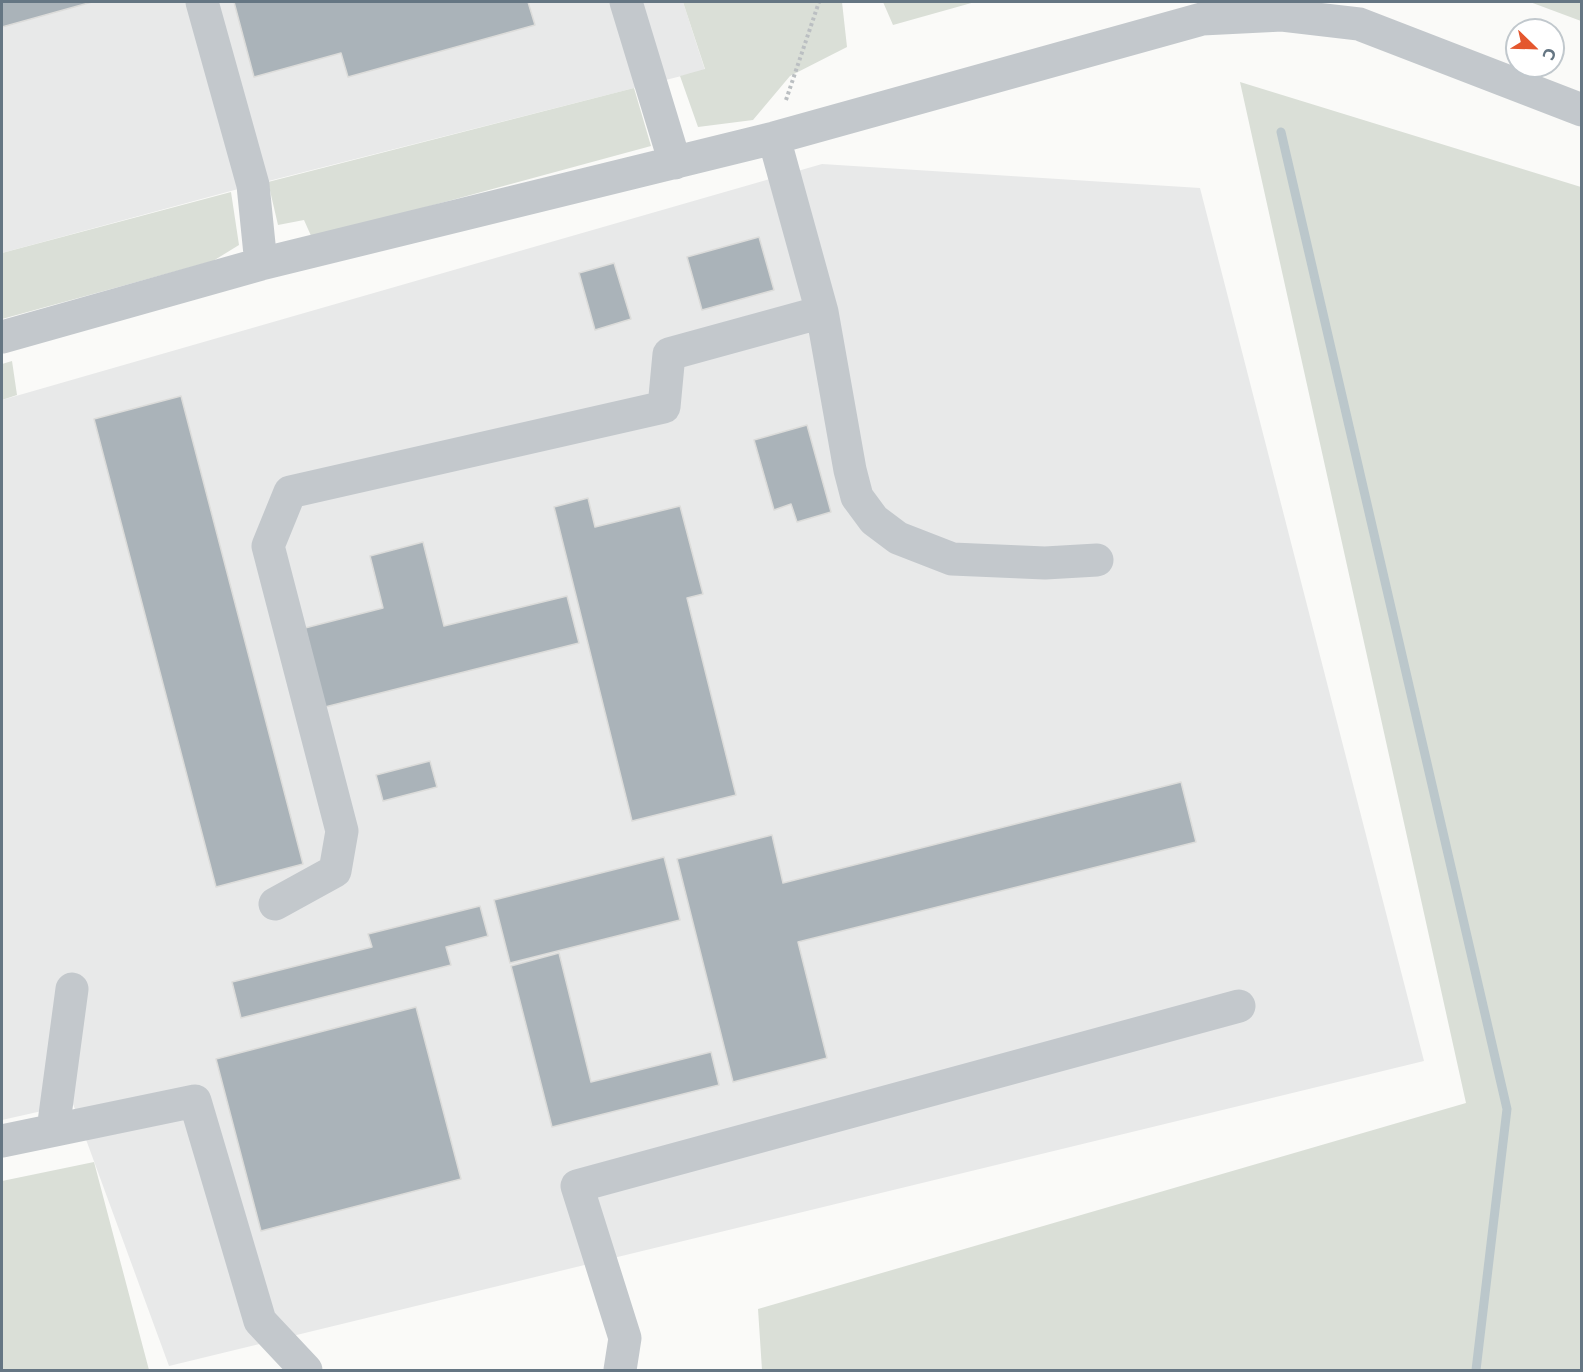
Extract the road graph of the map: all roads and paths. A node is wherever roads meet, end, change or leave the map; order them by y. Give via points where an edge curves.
1 (202, 2) edge
2 (626, 2) edge
3 (819, 2) edge
4 (1581, 110) edge
5 (774, 138) junction
6 (675, 163) junction
7 (261, 264) junction
8 (822, 312) junction
9 (2, 337) edge
10 (1096, 560) dead end
11 (275, 904) dead end
12 (72, 989) dead end
13 (1239, 1006) dead end
14 (53, 1130) junction
15 (2, 1141) edge
16 (306, 1371) edge
17 (620, 1371) edge

1 - 7 street via 253,185
2 - 6 street
3 - 5 path
4 - 5 street via 1359,24 1282,15 1202,19
5 - 6 street
5 - 8 street
6 - 7 street
7 - 9 street
8 - 10 street via 850,470 857,497 874,520 898,538 952,559 1045,563
8 - 11 street via 669,354 664,407 290,492 268,546 342,831 335,871
12 - 14 street
13 - 17 street via 577,1185 625,1338
14 - 15 street
14 - 16 street via 195,1101 260,1321

